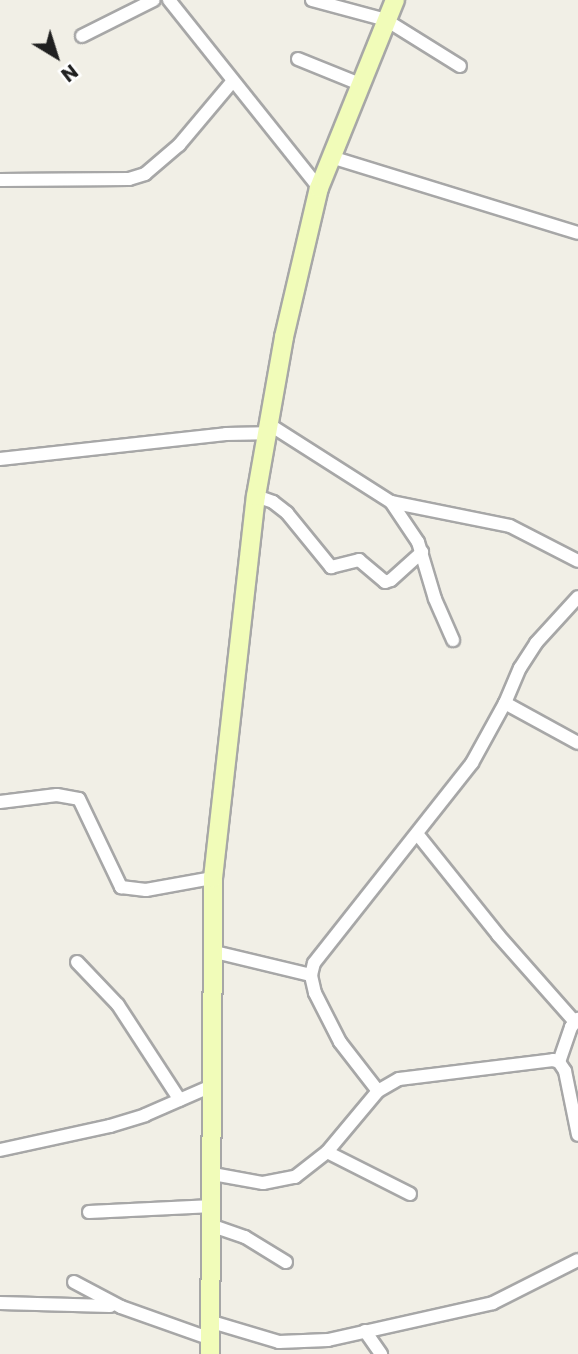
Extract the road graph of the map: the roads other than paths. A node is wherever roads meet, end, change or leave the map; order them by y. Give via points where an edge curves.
1 (154, 0) edge
2 (169, 0) edge
3 (312, 0) edge
4 (395, 0) edge
5 (386, 20) junction
6 (82, 36) dead end
7 (298, 59) dead end
8 (460, 66) dead end
9 (232, 82) junction
10 (360, 84) junction
11 (331, 157) junction
12 (0, 180) edge
13 (319, 188) junction
14 (578, 233) edge
15 (266, 428) junction
16 (0, 459) edge
17 (256, 496) junction
18 (391, 502) junction
19 (422, 552) junction
20 (578, 561) edge
21 (578, 597) edge
22 (453, 640) dead end
23 (505, 702) junction
24 (578, 743) edge
25 (4, 804) edge
26 (418, 835) junction
27 (213, 878) junction
28 (215, 952) junction
29 (77, 962) dead end
30 (311, 975) junction
31 (576, 1021) edge
32 (559, 1062) junction
33 (214, 1085) junction
34 (378, 1091) junction
35 (180, 1100) junction
36 (578, 1135) edge
37 (0, 1150) edge
38 (327, 1152) junction
39 (213, 1174) junction
40 (410, 1194) dead end
41 (213, 1206) junction
42 (89, 1212) dead end
43 (213, 1226) junction
44 (578, 1260) edge
45 (286, 1262) dead end
46 (74, 1282) dead end
47 (0, 1303) edge
48 (121, 1307) junction
49 (365, 1331) junction
50 (211, 1338) edge
51 (381, 1354) edge

1 - 6 street
2 - 9 street
3 - 5 street
4 - 5 street
5 - 8 street
5 - 10 street
7 - 10 street
9 - 12 street via 179,145 145,174 129,179
9 - 13 street
10 - 11 street
11 - 13 street
11 - 14 street
13 - 15 street
15 - 16 street
15 - 17 street
15 - 18 street
17 - 19 street via 287,513 331,566 359,560 385,582
17 - 27 street
18 - 19 street
18 - 20 street via 510,526
19 - 22 street
21 - 23 street via 536,643
23 - 24 street
23 - 26 street via 472,763
25 - 27 street via 57,795 79,799 121,887 146,890
26 - 30 street via 314,963
26 - 31 street via 498,935
27 - 28 street
28 - 30 street
28 - 33 street
29 - 35 street via 118,1005
30 - 34 street via 340,1042
31 - 32 street
32 - 34 street via 413,1076
32 - 36 street via 565,1071
33 - 35 street
33 - 39 street
34 - 38 street
35 - 37 street via 110,1126
38 - 39 street via 306,1171 281,1181 245,1181
38 - 40 street
39 - 41 street
41 - 42 street
41 - 43 street
43 - 45 street via 245,1237
43 - 50 street
44 - 49 street via 493,1303
46 - 48 street
47 - 48 street
48 - 50 street
49 - 50 street via 328,1340
49 - 51 street

